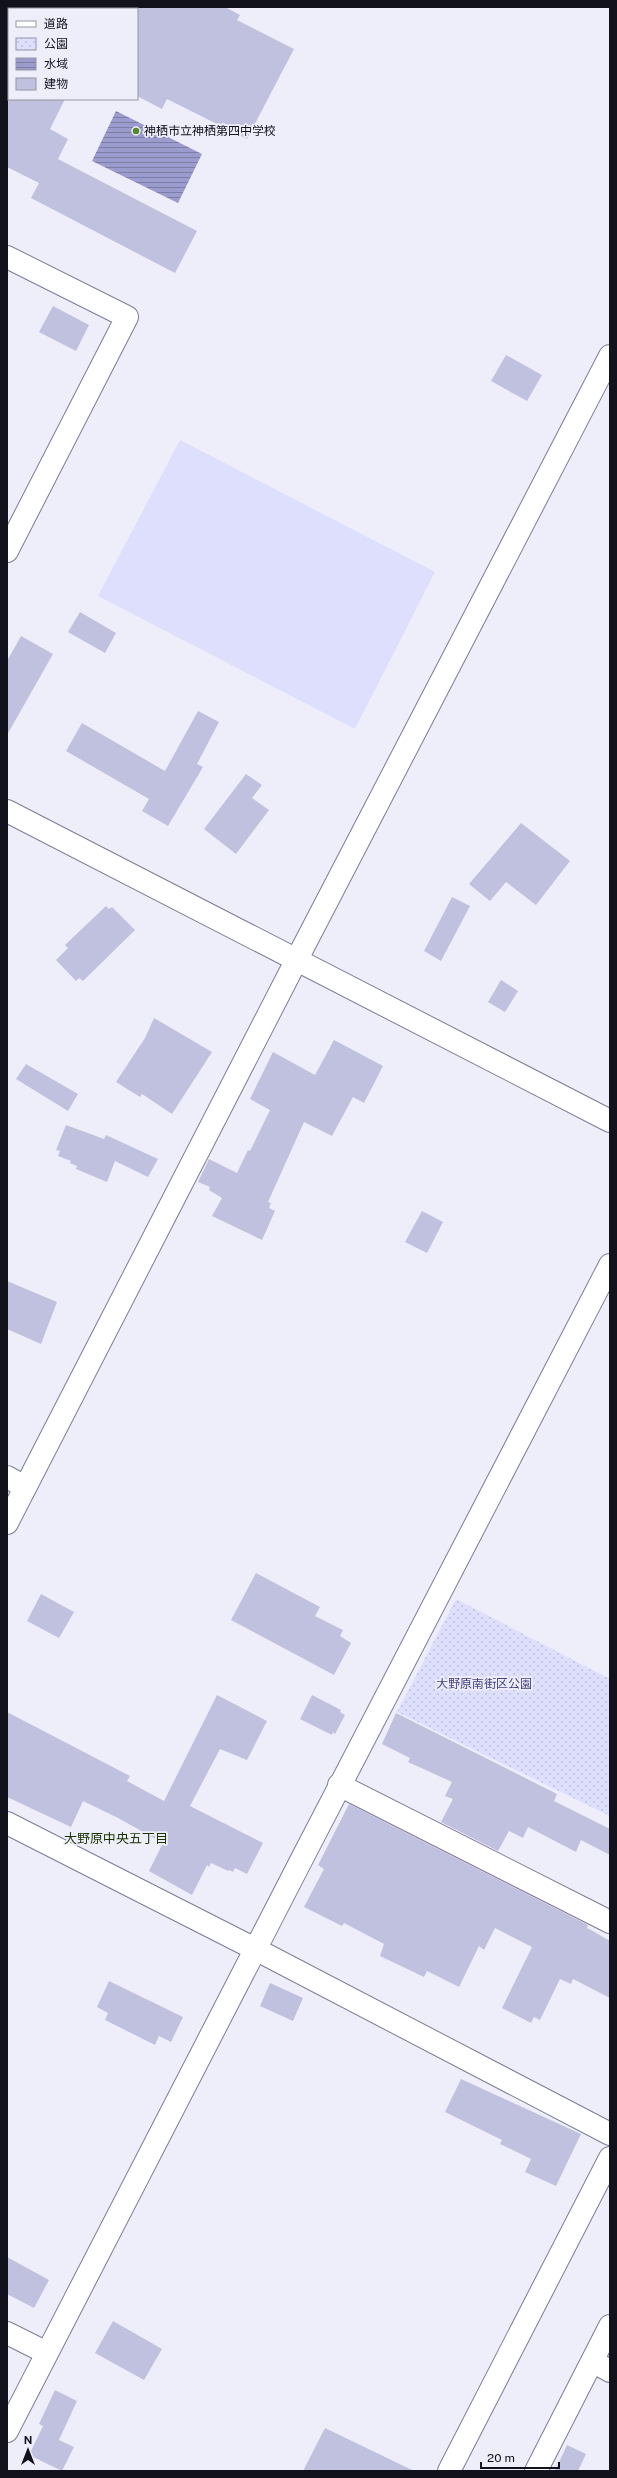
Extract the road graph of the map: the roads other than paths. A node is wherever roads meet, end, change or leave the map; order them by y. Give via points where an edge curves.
1 (7, 257) edge
2 (610, 356) edge
3 (7, 551) edge
4 (7, 811) edge
5 (297, 959) junction
6 (610, 1120) edge
7 (610, 1265) edge
8 (16, 1482) edge
9 (7, 1523) edge
10 (339, 1785) junction
11 (7, 1823) edge
12 (610, 1922) edge
13 (257, 1950) junction
14 (610, 2134) edge
15 (610, 2158) edge
16 (610, 2326) edge
17 (7, 2332) edge
18 (47, 2353) junction
19 (601, 2366) edge
20 (7, 2431) edge
21 (449, 2471) edge
22 (536, 2471) edge

1 - 3 street via 127,317
2 - 5 street
4 - 5 street
5 - 6 street
5 - 8 street
7 - 10 street
8 - 9 street
10 - 12 street
10 - 13 street
11 - 13 street
13 - 14 street
13 - 18 street
15 - 21 street
16 - 19 street
17 - 18 street
18 - 20 street
19 - 22 street

